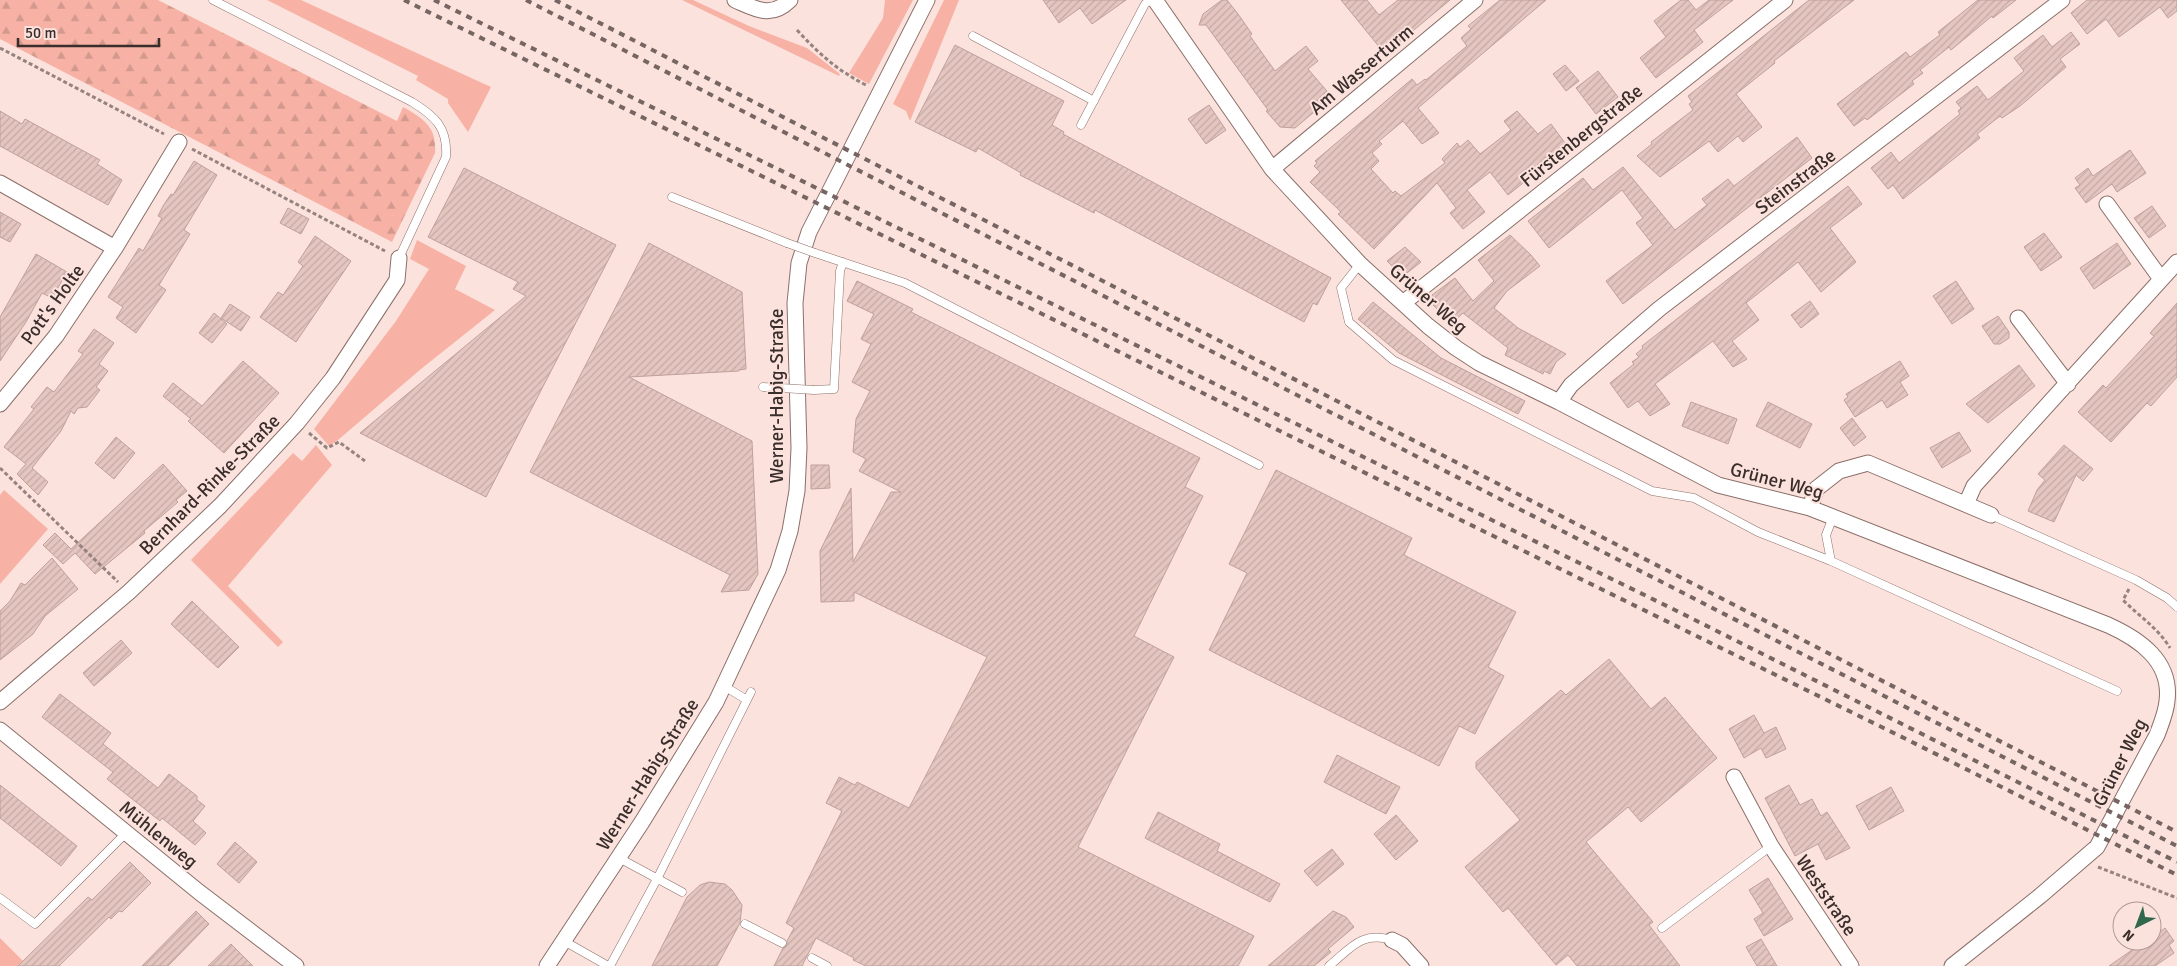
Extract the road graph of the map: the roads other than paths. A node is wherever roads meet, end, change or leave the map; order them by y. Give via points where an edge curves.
1 (213, 0) edge
2 (735, 0) edge
3 (927, 0) edge
4 (1151, 0) edge
5 (1155, 0) edge
6 (1475, 0) edge
7 (1784, 0) edge
8 (2062, 0) edge
9 (786, 4) edge
10 (973, 36) dead end
11 (1094, 101) junction
12 (1081, 125) dead end
13 (179, 142) road end
14 (1272, 169) junction
15 (0, 183) edge
16 (672, 196) dead end
17 (2107, 204) dead end
18 (115, 248) junction
19 (399, 258) joint
20 (843, 262) junction
21 (2177, 262) edge
22 (1360, 264) junction
23 (2161, 279) junction
24 (1403, 303) junction
25 (2018, 318) dead end
26 (2068, 384) junction
27 (763, 387) dead end
28 (1559, 402) junction
29 (0, 404) edge
30 (1259, 465) dead end
31 (1966, 504) junction
32 (1810, 508) junction
33 (1990, 515) joint
34 (1833, 517) junction
35 (1831, 561) junction
36 (2177, 608) edge
37 (724, 686) junction
38 (2117, 691) dead end
39 (0, 702) edge
40 (0, 730) edge
41 (1734, 777) dead end
42 (126, 832) junction
43 (1771, 846) junction
44 (619, 858) junction
45 (657, 879) junction
46 (682, 892) dead end
47 (0, 898) edge
48 (745, 924) dead end
49 (1662, 928) dead end
50 (1392, 940) joint
51 (564, 941) junction
52 (782, 943) dead end
53 (812, 958) dead end
54 (296, 966) edge
55 (547, 966) edge
56 (609, 966) edge
57 (827, 966) edge
58 (1329, 966) edge
59 (1421, 966) edge
60 (1851, 966) edge
61 (1952, 966) edge

1 - 19 lane via 412,102 430,114 440,126 446,140 446,157
2 - 9 street via 762,12
3 - 37 street, Werner-Habig-Straße via 809,232 799,263 795,303 799,448 797,491 790,531 778,570
4 - 11 lane via 1145,4
5 - 14 street, Grüner Weg
6 - 14 street, Am Wasserturm
7 - 24 street, Fürstenbergstraße
8 - 28 street, Steinstraße via 1659,309 1571,385
10 - 11 lane
11 - 12 lane
13 - 18 street, Pott's Holte
14 - 22 street, Grüner Weg
15 - 18 street
16 - 20 lane, bridge
17 - 23 street
18 - 29 street, Pott's Holte via 56,336
19 - 39 street, Bernhard-Rinke-Straße via 397,280 333,378 297,423 220,506 129,592
20 - 27 lane, bridge via 834,389
20 - 30 lane via 905,283
21 - 23 street
22 - 24 street, Grüner Weg
22 - 35 lane via 1341,288 1349,322 1393,360 1652,491 1694,498 1758,532
23 - 26 street
24 - 28 street, Grüner Weg via 1479,363
25 - 26 street
26 - 31 street via 1974,486
28 - 32 street, Grüner Weg via 1718,486
31 - 32 street via 1868,463 1839,471 1816,489
31 - 33 street
32 - 34 street, Grüner Weg
33 - 36 lane via 2136,580 2167,598
34 - 35 lane via 1826,535
34 - 61 street, Grüner Weg via 2131,636 2152,654 2167,687 2167,702 2157,735 2097,847
35 - 38 lane
37 - 44 street, Werner-Habig-Straße
37 - 45 lane via 749,696
40 - 42 street, Mühlenweg
41 - 43 street, Weststraße
42 - 47 lane via 35,924
42 - 54 street, Mühlenweg via 198,892
43 - 49 lane, Weststraße
43 - 60 street, Weststraße
44 - 45 lane
44 - 51 street, Werner-Habig-Straße
45 - 46 lane
45 - 56 lane
48 - 52 lane
50 - 58 lane via 1372,936 1361,940
50 - 59 street via 1402,945
51 - 55 street, Werner-Habig-Straße
51 - 56 lane
53 - 57 lane

